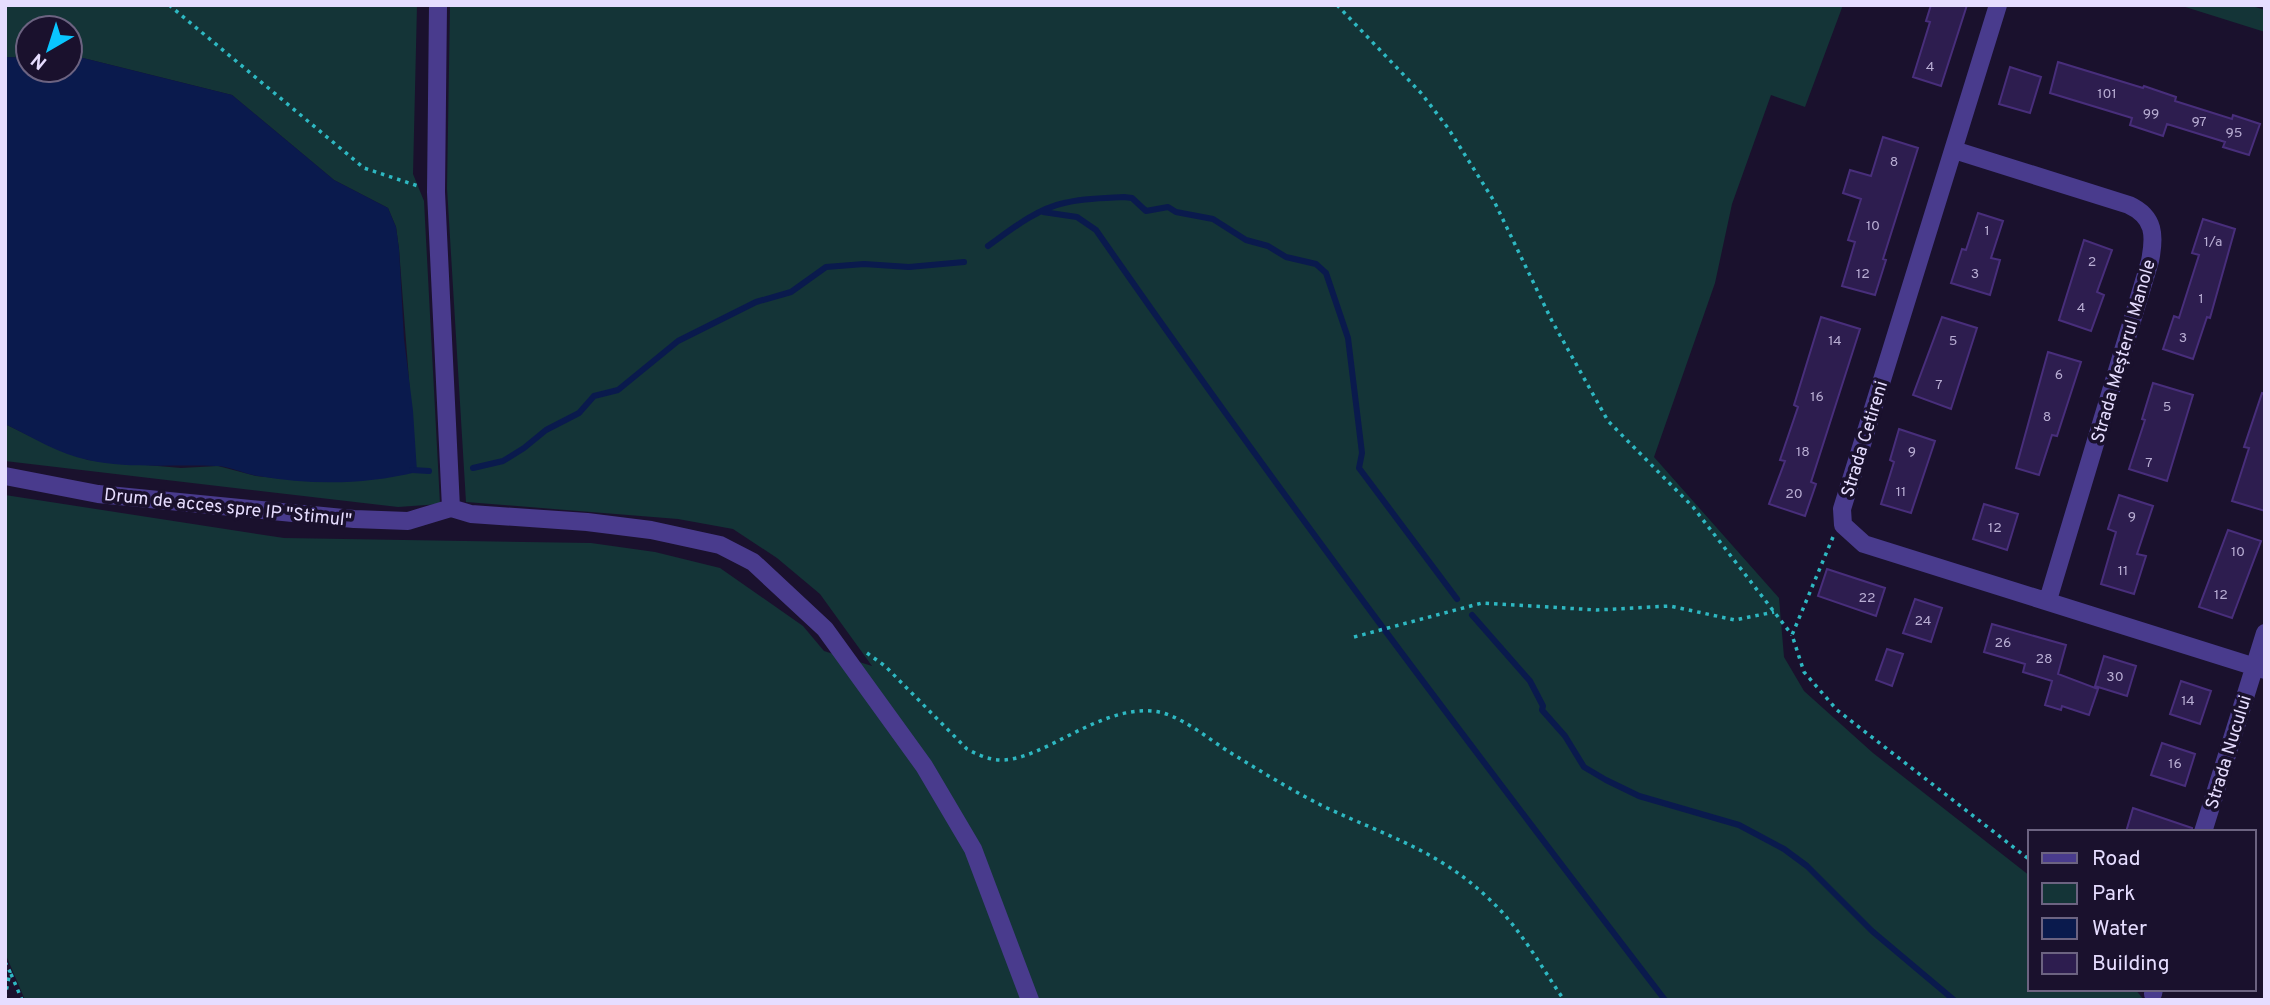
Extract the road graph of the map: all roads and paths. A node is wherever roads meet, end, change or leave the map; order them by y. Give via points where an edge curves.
1 (169, 5) edge
2 (438, 5) edge
3 (1337, 5) edge
4 (1998, 5) edge
5 (1954, 150) junction
6 (436, 192) junction
7 (5, 476) edge
8 (451, 508) junction
9 (1843, 525) junction
10 (2048, 600) junction
11 (1774, 612) junction
12 (2265, 633) edge
13 (1792, 635) junction
14 (1354, 636) dead end
15 (866, 652) dead end
16 (2259, 668) edge
17 (2204, 830) edge
18 (2028, 858) edge
19 (5, 962) edge
20 (10, 972) junction
21 (5, 997) edge
22 (22, 1000) edge
23 (1030, 1000) edge
24 (1564, 1000) edge

1 - 6 path via 364,168
2 - 6 street
3 - 11 path via 1448,128 1494,201 1552,321 1608,421 1693,507
4 - 5 street, Strada Cetireni
5 - 9 street, Strada Cetireni via 1842,509
5 - 10 street, Strada Meșterul Manole via 2129,205 2147,217 2153,229 2150,261
6 - 8 street
7 - 8 street, Drum de acces spre IP "Stimul" via 98,494 354,519 408,521
8 - 23 street via 471,514 651,530 720,545 753,562 825,629 924,766 973,849
9 - 10 street via 1864,544
9 - 13 path via 1830,540
10 - 16 street
11 - 13 path
11 - 14 path via 1735,620 1670,606 1597,610 1482,603
12 - 16 street, Strada Nucului
13 - 18 path via 1804,672 1837,710
15 - 24 path via 967,750 981,757 1003,760 1090,723 1139,712 1153,711 1176,719 1287,787 1420,848 1460,874 1508,918
16 - 17 street, Strada Nucului
19 - 20 path
20 - 21 path
20 - 22 path

